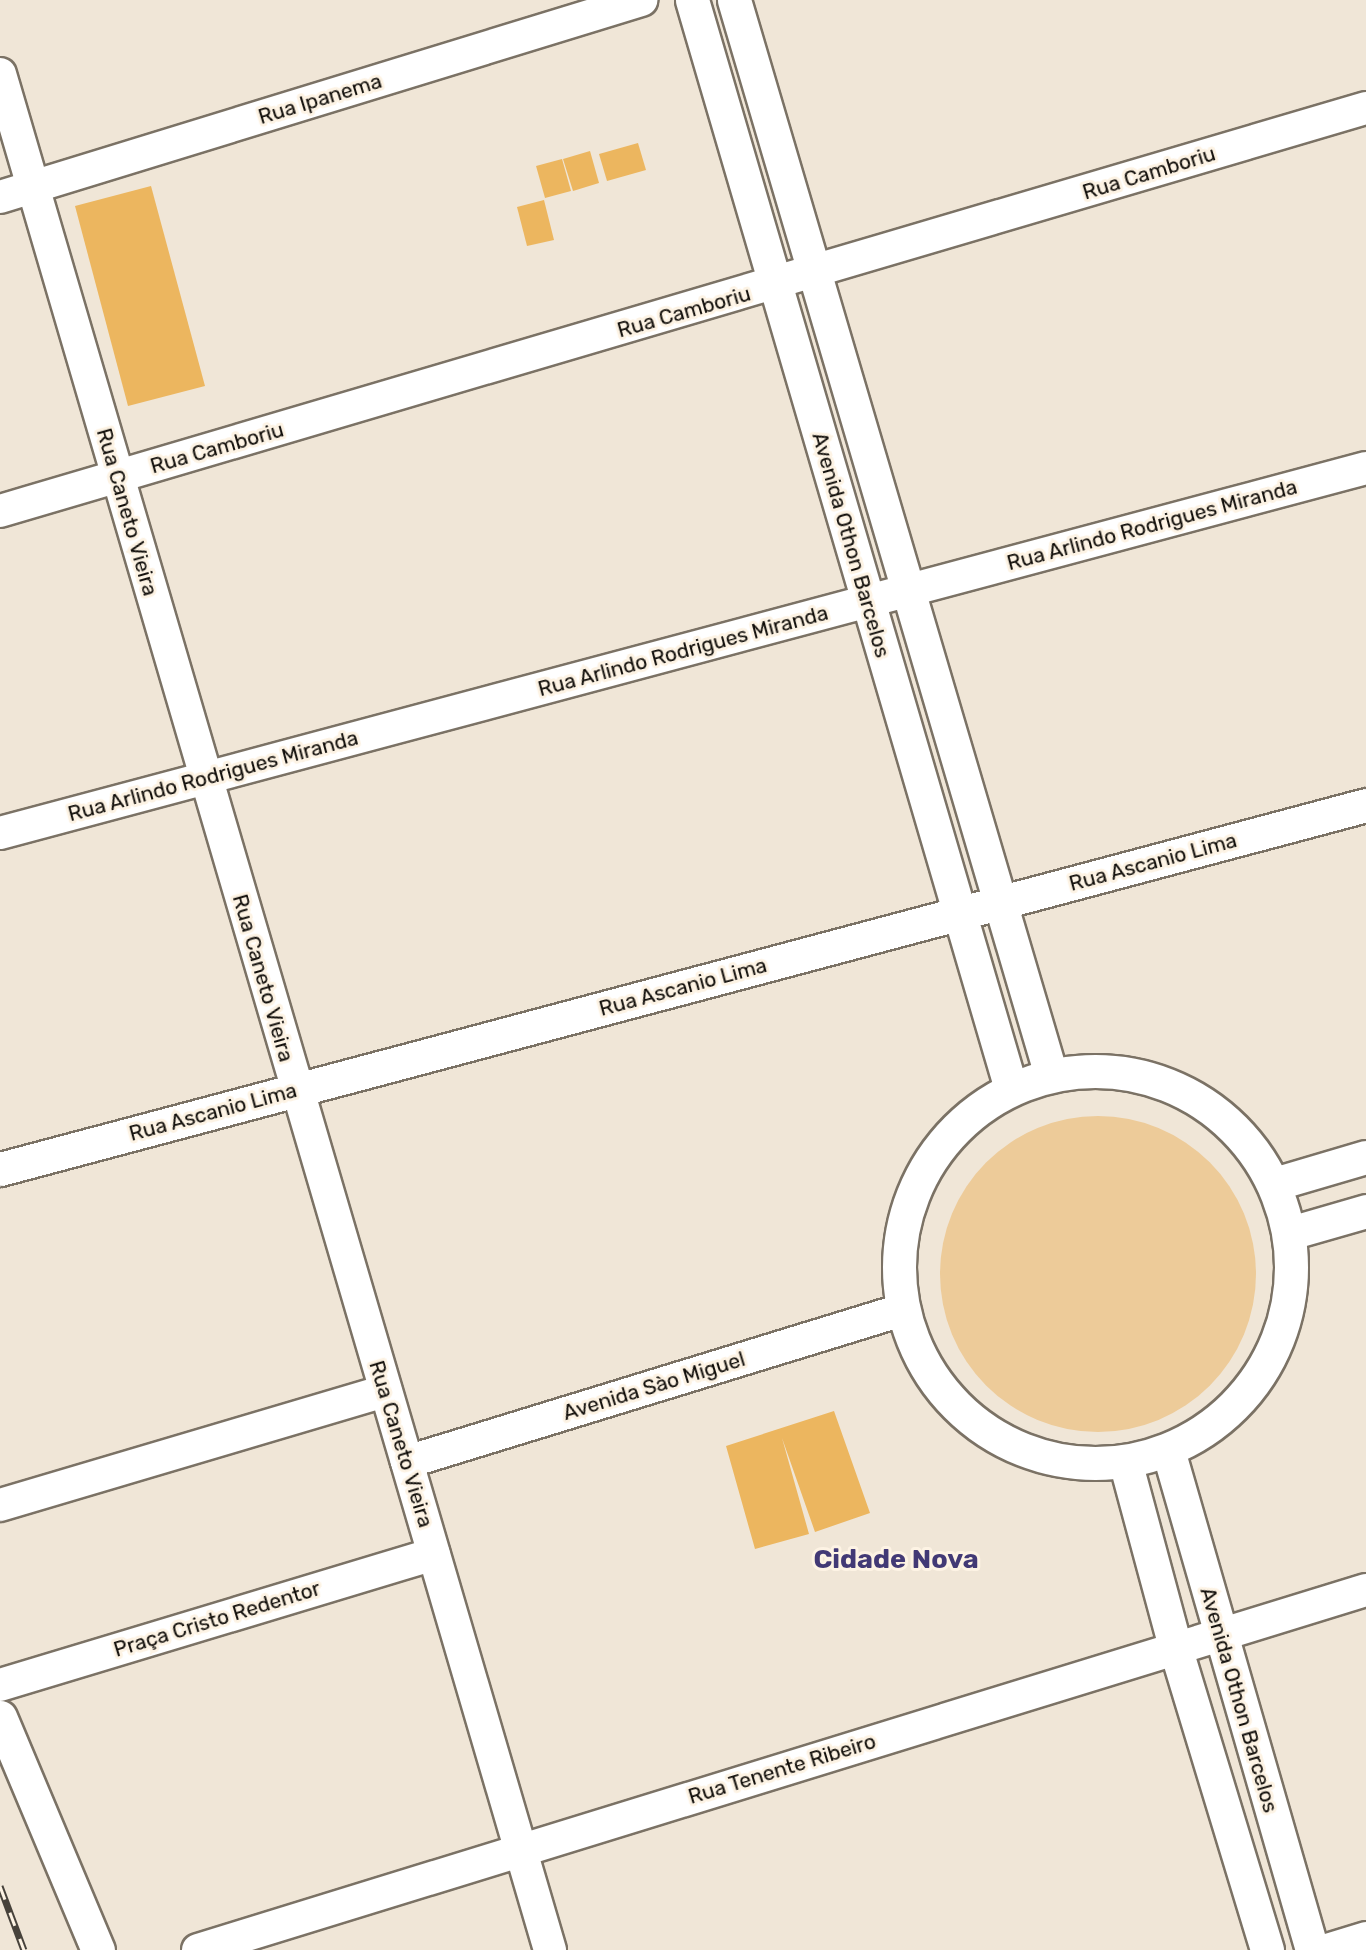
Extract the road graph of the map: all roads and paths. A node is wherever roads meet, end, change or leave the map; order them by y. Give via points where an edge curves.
1 (641, 0) edge
2 (692, 0) edge
3 (734, 0) edge
4 (0, 74) edge
5 (1366, 108) edge
6 (33, 187) junction
7 (0, 197) edge
8 (815, 273) junction
9 (775, 285) junction
10 (1366, 468) edge
11 (117, 477) junction
12 (0, 511) edge
13 (908, 590) junction
14 (867, 602) junction
15 (204, 779) junction
16 (1366, 806) edge
17 (0, 833) edge
18 (1000, 903) junction
19 (958, 914) junction
20 (1051, 1076) junction
21 (1011, 1089) junction
22 (296, 1090) junction
23 (1366, 1157) edge
24 (0, 1169) edge
25 (1274, 1184) junction
26 (1366, 1211) edge
27 (1290, 1233) junction
28 (902, 1310) junction
29 (386, 1391) junction
30 (1168, 1450) junction
31 (1125, 1461) junction
32 (406, 1462) junction
33 (0, 1505) edge
34 (434, 1554) junction
35 (1366, 1590) edge
36 (1220, 1635) junction
37 (1176, 1650) junction
38 (0, 1685) edge
39 (0, 1717) edge
40 (521, 1847) junction
41 (1366, 1938) edge
42 (98, 1950) edge
43 (198, 1950) edge
44 (550, 1950) edge
45 (1267, 1950) edge
46 (1312, 1950) edge
47 (1327, 1950) edge

1 - 6 street, Rua Ipanema
2 - 9 street, Avenida Othon Barcelos
3 - 8 street, Avenida Othon Barcelos
4 - 6 street, Rua Caneto Vieira
5 - 8 street, Rua Camboriu
6 - 7 street, Rua Ipanema
6 - 11 street, Rua Caneto Vieira
8 - 9 street, Rua Camboriu
8 - 13 street, Avenida Othon Barcelos
9 - 11 street, Rua Camboriu
9 - 14 street, Avenida Othon Barcelos
10 - 13 street, Rua Arlindo Rodrigues Miranda
11 - 12 street, Rua Camboriu
11 - 15 street, Rua Caneto Vieira
13 - 14 street, Rua Arlindo Rodrigues Miranda
13 - 18 street, Avenida Othon Barcelos
14 - 15 street, Rua Arlindo Rodrigues Miranda
14 - 19 street, Avenida Othon Barcelos
15 - 17 street, Rua Arlindo Rodrigues Miranda
15 - 22 street, Rua Caneto Vieira
16 - 18 street, Rua Ascanio Lima
18 - 19 street, Rua Ascanio Lima
18 - 20 street, Avenida Othon Barcelos
19 - 21 street, Avenida Othon Barcelos
19 - 22 street, Rua Ascanio Lima
20 - 21 street
20 - 25 street via 1104,1071 1136,1077 1205,1103 1245,1139
21 - 28 street via 956,1127 917,1180 898,1245
22 - 24 street, Rua Ascanio Lima
22 - 29 street, Rua Caneto Vieira
23 - 25 street
25 - 27 street
26 - 27 street
27 - 30 street via 1291,1286 1279,1338 1253,1386 1214,1423
28 - 31 street via 923,1366 960,1412 999,1438 1066,1462
28 - 32 street, Avenida Sào Miguel
29 - 32 street, Rua Caneto Vieira
29 - 33 street
30 - 31 street
30 - 36 street, Avenida Othon Barcelos
31 - 37 street, Avenida Othon Barcelos
32 - 34 street, Rua Caneto Vieira
34 - 38 street, Praça Cristo Redentor
34 - 40 street, Rua Caneto Vieira
35 - 36 street, Rua Tenente Ribeiro
36 - 37 street, Rua Tenente Ribeiro
36 - 46 street, Avenida Othon Barcelos
37 - 40 street, Rua Tenente Ribeiro
37 - 45 street, Avenida Othon Barcelos
39 - 42 street
40 - 43 street, Rua Tenente Ribeiro
40 - 44 street, Rua Caneto Vieira
41 - 47 street

